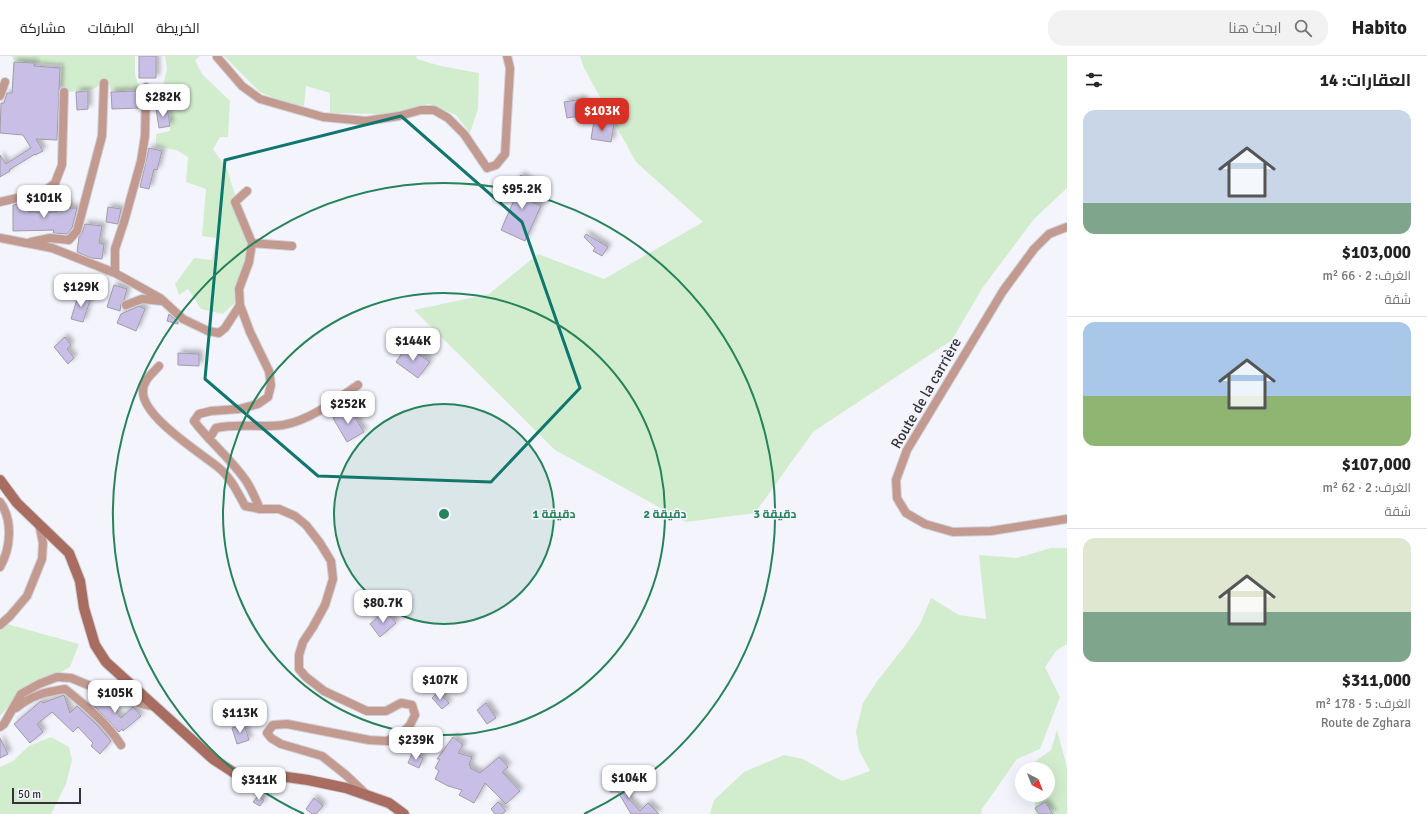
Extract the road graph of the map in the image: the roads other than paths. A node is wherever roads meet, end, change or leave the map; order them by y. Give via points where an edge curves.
1 (507, 56) edge
2 (217, 57) edge
3 (5, 82) dead end
4 (104, 83) dead end
5 (146, 87) dead end
6 (64, 92) dead end
7 (0, 96) edge
8 (247, 191) dead end
9 (0, 202) edge
10 (1067, 227) edge
11 (0, 238) edge
12 (28, 243) junction
13 (252, 244) junction
14 (292, 246) dead end
15 (115, 273) junction
16 (164, 301) junction
17 (126, 305) dead end
18 (240, 305) junction
19 (159, 366) dead end
20 (358, 385) dead end
21 (209, 439) junction
22 (0, 480) edge
23 (0, 502) edge
24 (260, 509) junction
25 (1067, 519) edge
26 (39, 524) junction
27 (0, 566) edge
28 (0, 625) edge
29 (156, 707) junction
30 (12, 711) junction
31 (0, 727) edge
32 (121, 745) dead end
33 (367, 795) junction
34 (404, 814) edge

1 - 2 street via 510,68 505,154 496,165 487,168 464,134 448,118 434,110 421,110 366,121 323,117 260,99 242,86
3 - 7 street
4 - 12 street via 102,136 77,231 69,240 50,238
5 - 15 street via 145,136 141,161 114,249
6 - 9 street via 62,165 55,183 40,196
8 - 13 street via 235,202
10 - 25 street, Route de la carrière via 1049,234 1034,249 1003,291 907,450 896,480 897,498 906,513 925,524 953,532 991,531
11 - 12 street
12 - 15 street via 52,248
13 - 14 street
13 - 18 street via 249,262 239,288
15 - 16 street
16 - 17 street via 142,299
16 - 18 street via 183,319 208,331 219,333
18 - 21 street via 269,371 271,385 268,397 258,404 200,414 194,421
19 - 24 street via 147,378 143,391 147,405 156,418 220,468 230,479 245,506
20 - 21 street via 301,420 282,425 216,428
21 - 24 street via 246,479
22 - 26 street via 17,503
23 - 27 street via 4,508 10,535 5,558
24 - 33 street via 279,509 295,516 306,525 332,561 333,579 325,605 303,642 299,655 300,669 306,677 324,691 367,712 386,710 400,703 412,705 415,715 410,725 400,736 387,741 369,740 286,724 273,725 267,732 281,744 322,756
26 - 28 street via 43,542 42,559 27,596
26 - 29 street via 69,553 80,581 84,608 95,645 106,662
29 - 30 street via 126,700 71,678 57,677 21,694
29 - 33 street via 213,759 236,774 308,780
30 - 31 street
30 - 32 street via 23,702 44,692 65,689 91,711
33 - 34 street via 389,803

